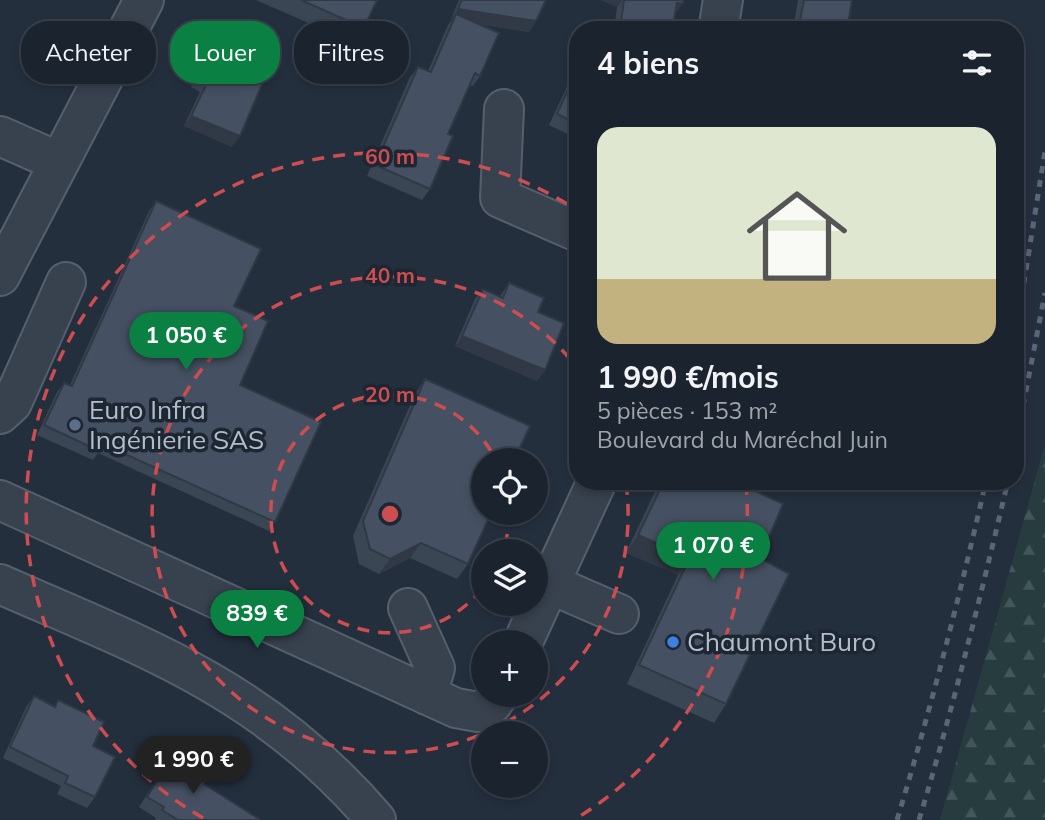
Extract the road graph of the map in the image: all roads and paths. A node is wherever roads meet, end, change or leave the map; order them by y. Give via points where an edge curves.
1 (144, 0) edge
2 (723, 0) edge
3 (720, 21) edge
4 (504, 109) dead end
5 (0, 136) edge
6 (59, 162) junction
7 (569, 228) edge
8 (0, 276) edge
9 (66, 282) dead end
10 (0, 414) edge
11 (593, 490) edge
12 (0, 500) edge
13 (0, 584) edge
14 (550, 584) junction
15 (408, 608) dead end
16 (619, 614) dead end
17 (529, 630) edge
18 (427, 695) junction
19 (487, 707) edge
20 (376, 820) edge

1 - 6 street
2 - 3 street
4 - 7 street via 500,198
5 - 6 street
6 - 8 street
9 - 10 street via 12,403
11 - 14 street
12 - 18 street
13 - 20 street via 209,682 309,752
14 - 16 street
14 - 17 street
15 - 18 street via 435,668
18 - 19 street via 456,708 478,712

